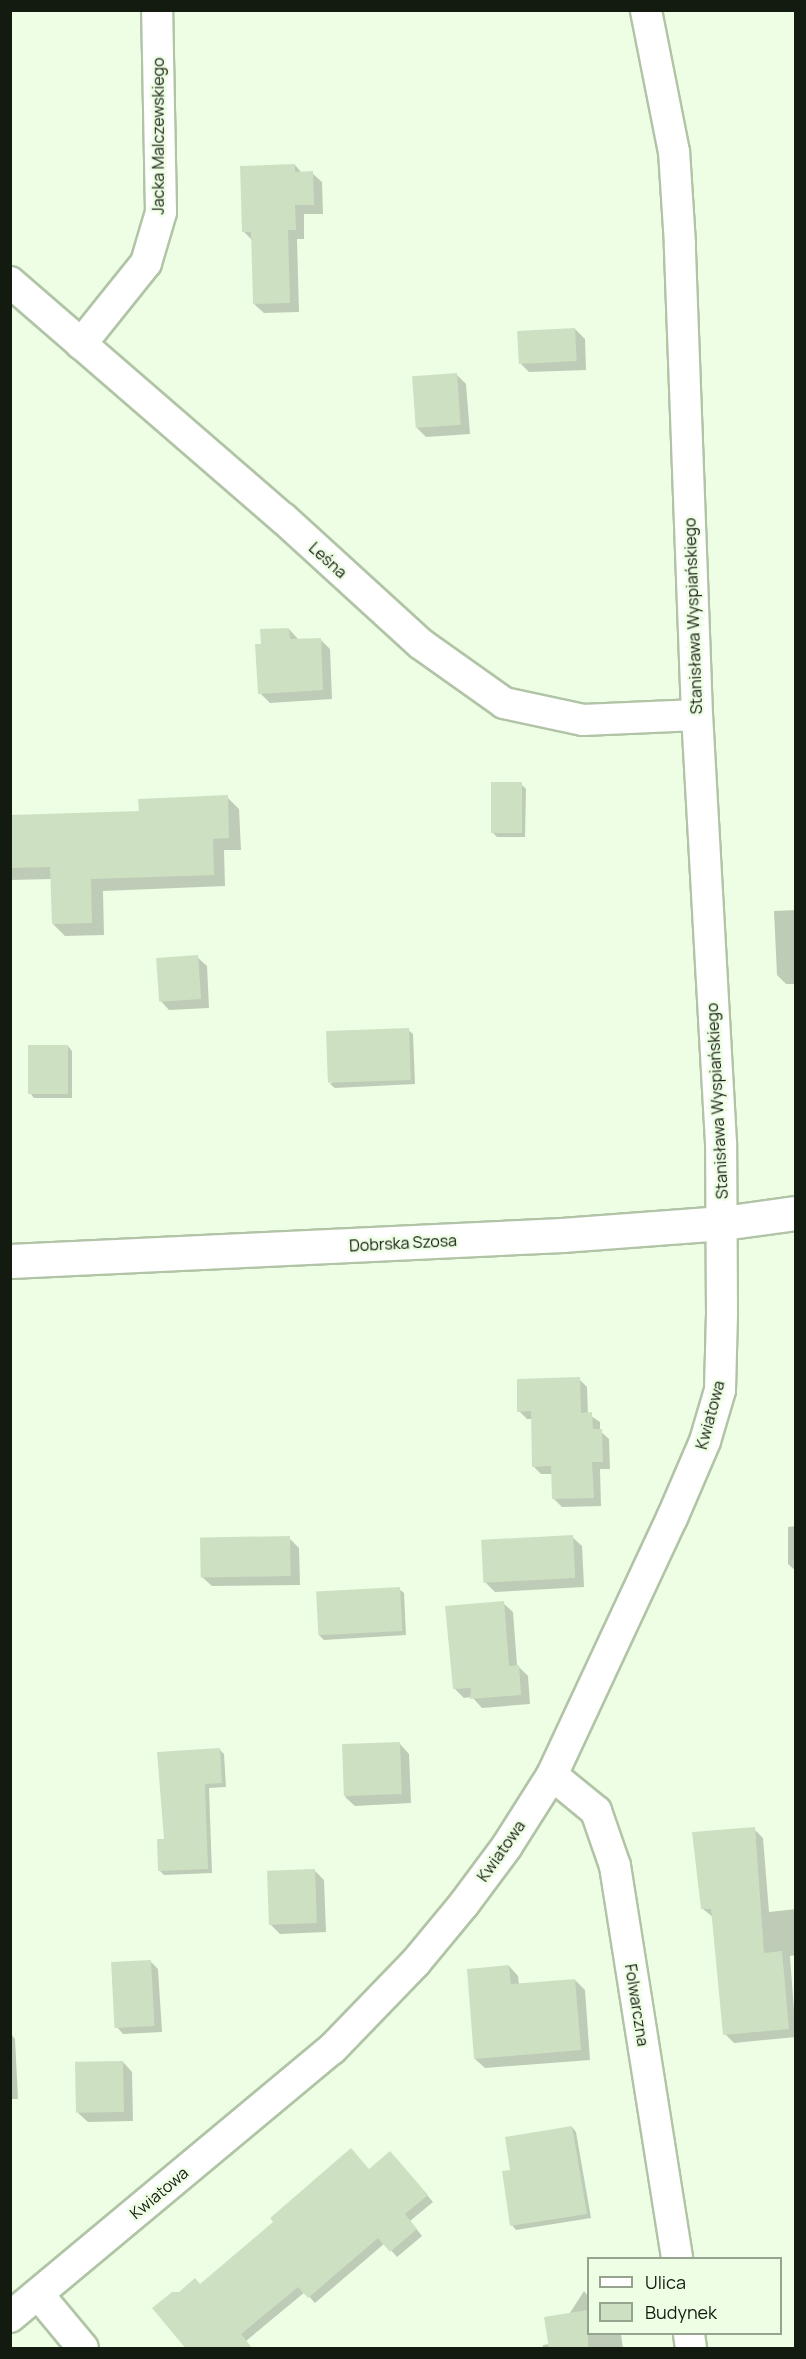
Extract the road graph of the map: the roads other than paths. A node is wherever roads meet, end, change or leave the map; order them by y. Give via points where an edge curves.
1 (157, 10) edge
2 (646, 10) edge
3 (10, 282) edge
4 (81, 344) junction
5 (697, 715) junction
6 (795, 1213) edge
7 (723, 1223) junction
8 (10, 1261) edge
9 (552, 1775) junction
10 (677, 2257) edge
11 (38, 2294) junction
12 (10, 2317) edge
13 (83, 2349) edge

1 - 4 street, Jacka Malczewskiego via 161,212 146,263
2 - 5 street, Stanisława Wyspiańskiego via 674,152
3 - 4 street, Leśna
4 - 5 street, Leśna via 422,644 504,703 583,720
5 - 7 street, Stanisława Wyspiańskiego
6 - 7 main road, Dobrska Szosa
7 - 8 main road, Dobrska Szosa via 562,1235
7 - 9 street, Kwiatowa via 722,1367 720,1390 705,1441
9 - 10 street, Folwarczna via 596,1811 615,1866
9 - 11 street, Kwiatowa via 464,1904 416,1962 332,2049
11 - 12 street, Kwiatowa
11 - 13 street

